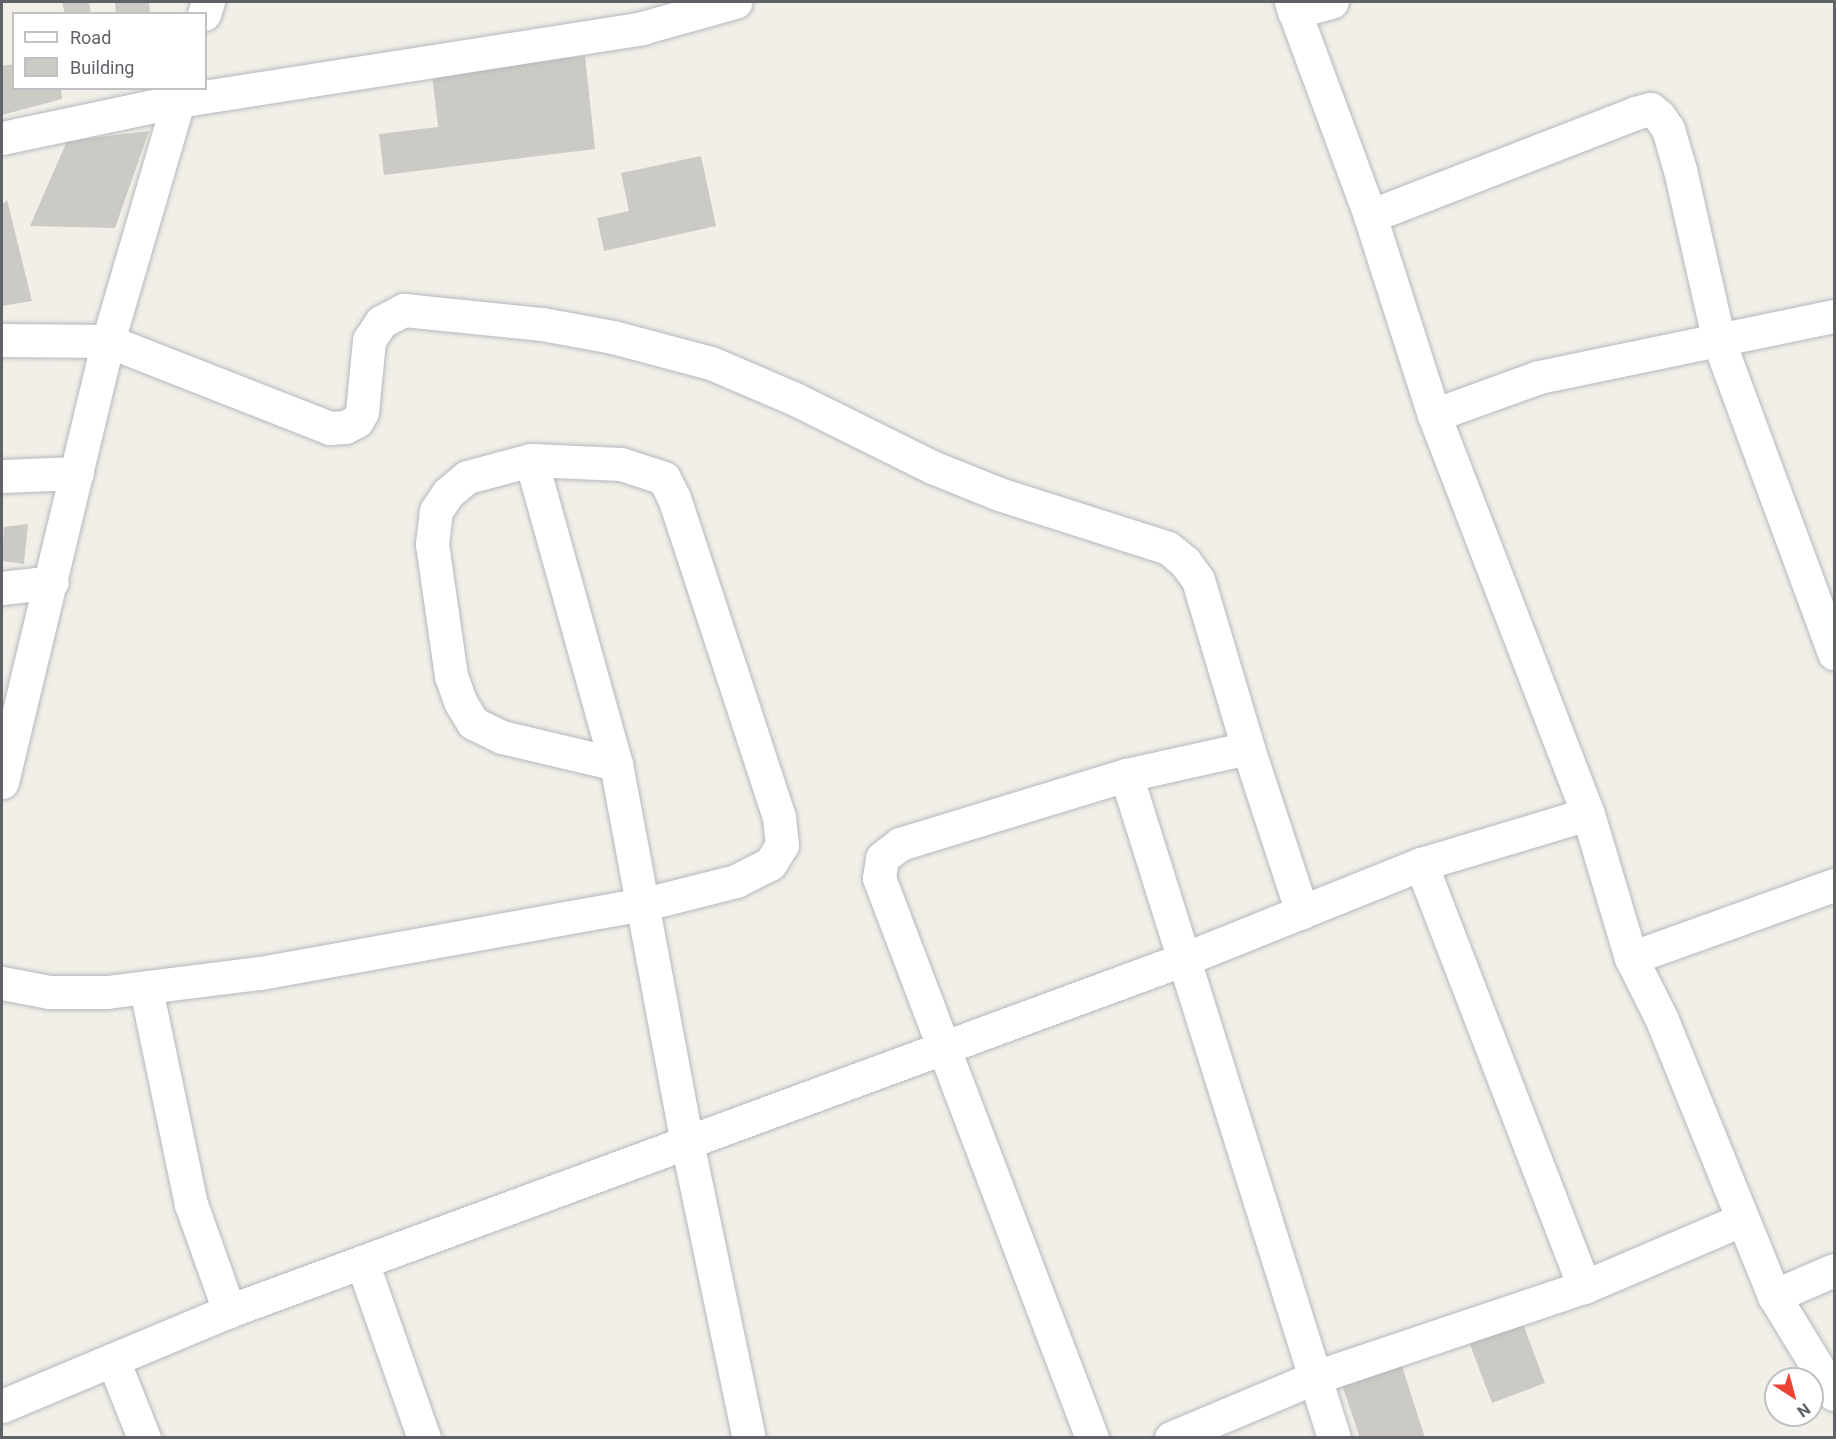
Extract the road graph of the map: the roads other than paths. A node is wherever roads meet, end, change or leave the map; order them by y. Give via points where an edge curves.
1 (735, 2) edge
2 (1332, 2) edge
3 (1292, 7) edge
4 (180, 95) edge
5 (2, 138) edge
6 (1370, 216) junction
7 (1834, 315) edge
8 (2, 340) edge
9 (108, 341) junction
10 (1719, 342) junction
11 (1434, 415) junction
12 (531, 460) junction
13 (77, 473) junction
14 (2, 476) edge
15 (52, 582) junction
16 (2, 588) edge
17 (1833, 644) edge
18 (1248, 748) junction
19 (616, 764) junction
20 (1126, 775) junction
21 (2, 782) edge
22 (1588, 813) junction
23 (1421, 864) junction
24 (1834, 885) edge
25 (645, 904) junction
26 (1302, 912) junction
27 (1187, 958) junction
28 (1631, 958) junction
29 (2, 983) edge
30 (146, 989) junction
31 (941, 1046) junction
32 (687, 1142) junction
33 (1741, 1220) junction
34 (362, 1262) junction
35 (1834, 1270) edge
36 (1584, 1287) junction
37 (1774, 1296) junction
38 (229, 1311) junction
39 (113, 1360) junction
40 (1316, 1377) junction
41 (1834, 1394) edge
42 (2, 1406) edge
43 (144, 1437) edge
44 (424, 1437) edge
45 (749, 1437) edge
46 (1092, 1437) edge
47 (1171, 1437) edge
48 (1334, 1437) edge

1 - 4 street via 642,28 574,40
2 - 3 street
3 - 6 street
4 - 5 street
4 - 9 street
6 - 10 street via 1650,109 1668,129
6 - 11 street
7 - 10 street
8 - 9 street
9 - 13 street
9 - 18 street via 330,428 345,428 357,421 362,412 369,340 381,322 404,310 542,324 613,337 711,363 795,399 941,471 1168,548 1198,580
10 - 11 street via 1539,377
10 - 17 street
11 - 22 street
12 - 19 street
12 - 19 street via 467,477 448,493 436,511 432,544 451,676 473,723 502,737
12 - 25 street via 621,464 664,478 675,498 779,817 782,845 770,864 736,881
13 - 14 street
13 - 15 street
15 - 16 street
15 - 21 street
18 - 20 street
18 - 26 street
19 - 25 street
20 - 27 street
20 - 31 street via 922,836 900,844 882,858 879,878
22 - 23 street
22 - 28 street
23 - 26 street
23 - 36 street
24 - 28 street
25 - 30 street via 260,973
25 - 32 street
26 - 27 street
27 - 31 street
27 - 40 street
28 - 33 street via 1662,1020
29 - 30 street via 74,993
30 - 38 street via 191,1204
31 - 32 street
31 - 46 street
32 - 34 street
32 - 45 street
33 - 36 street
33 - 37 street
34 - 38 street
34 - 44 street
35 - 37 street
36 - 40 street
37 - 41 street
38 - 39 street
39 - 42 street
39 - 43 street
40 - 47 street
40 - 48 street

